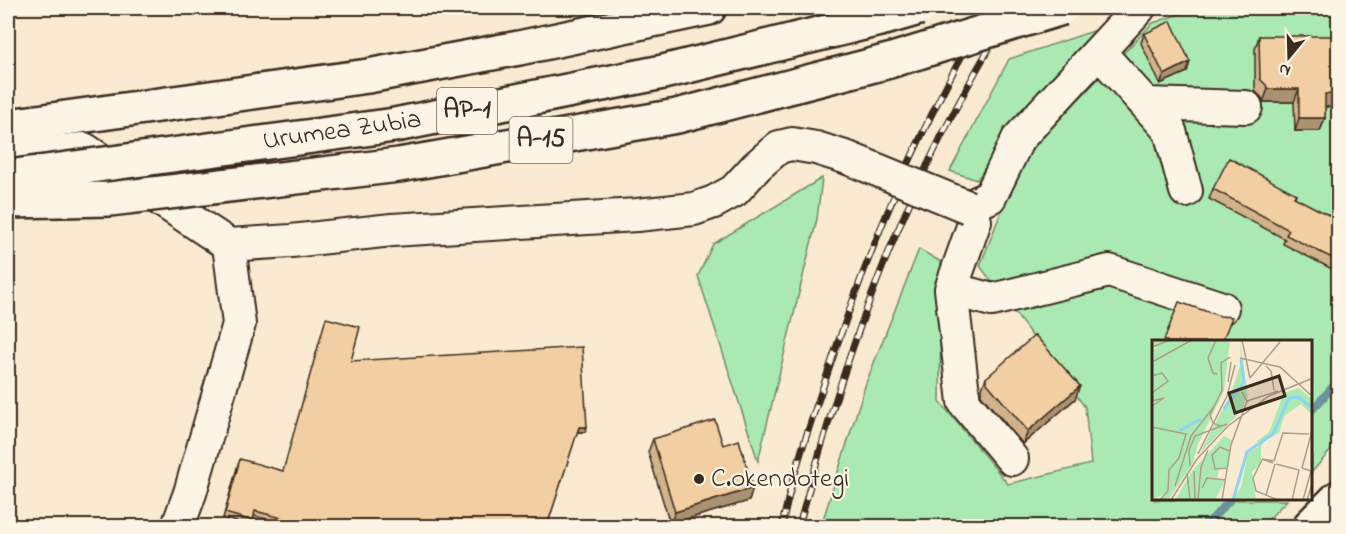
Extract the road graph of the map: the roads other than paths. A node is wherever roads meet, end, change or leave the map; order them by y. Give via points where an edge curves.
1 (709, 8) edge
2 (919, 8) edge
3 (1062, 8) edge
4 (1139, 8) edge
5 (1099, 52) junction
6 (1146, 104) junction
7 (1246, 107) dead end
8 (8, 126) edge
9 (8, 156) edge
10 (8, 177) edge
11 (1186, 191) dead end
12 (8, 201) edge
13 (968, 207) junction
14 (229, 245) junction
15 (951, 289) junction
16 (1222, 308) dead end
17 (1012, 459) dead end
18 (1338, 498) edge
19 (178, 526) edge
20 (1310, 526) edge

1 - 8 highway, Urumea Zubia / AP-1 via 368,76
2 - 10 highway, Urumea Zubia / AP-1, bridge via 663,72 394,125
3 - 12 highway, A-15, bridge via 889,61 677,116 399,165 110,200
4 - 5 street
5 - 6 street
5 - 13 street via 1018,139 990,197
6 - 7 street
6 - 11 street via 1170,131
9 - 14 street via 84,149
13 - 14 street, bridge via 848,158 792,144 779,147 734,191 694,209
13 - 15 street via 975,221
14 - 19 street via 239,324
15 - 16 street via 992,300 1109,271
15 - 17 street via 964,402
18 - 20 highway

